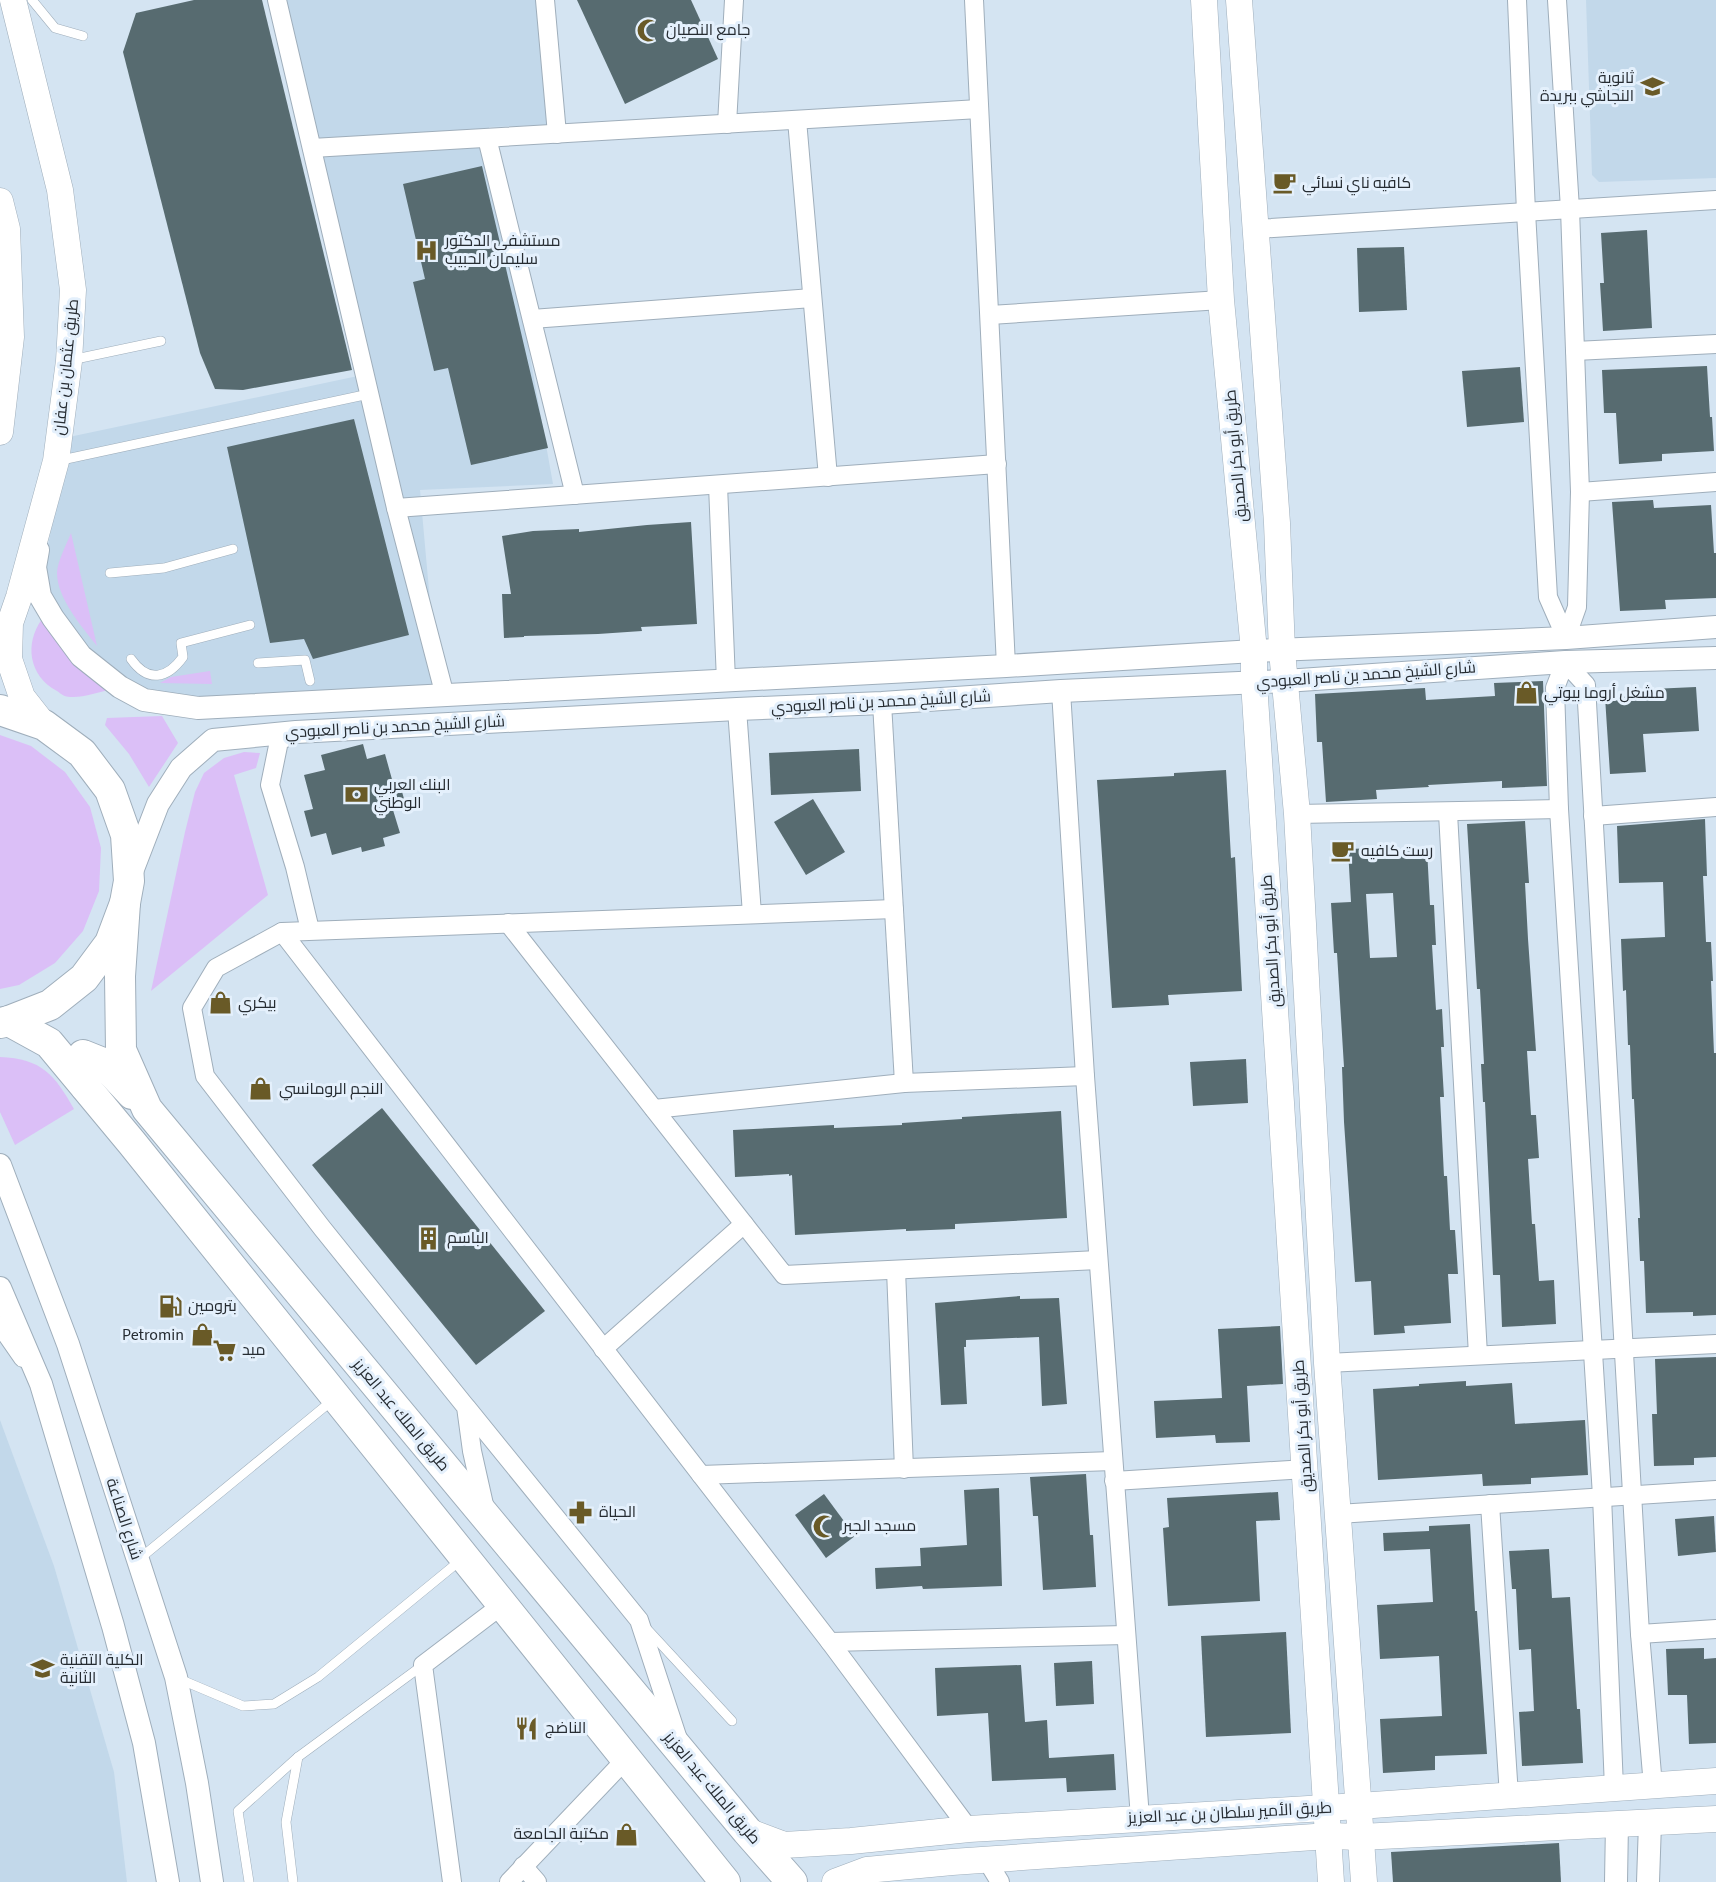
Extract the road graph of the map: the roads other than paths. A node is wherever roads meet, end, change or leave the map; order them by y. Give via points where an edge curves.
1 (13, 0) edge
2 (32, 0) edge
3 (277, 0) edge
4 (545, 0) edge
5 (734, 0) edge
6 (974, 0) edge
7 (1204, 0) edge
8 (1239, 0) edge
9 (1517, 0) edge
10 (1557, 0) edge
11 (83, 36) dead end
12 (979, 110) junction
13 (797, 120) junction
14 (728, 124) junction
15 (557, 134) junction
16 (487, 138) junction
17 (312, 148) junction
18 (1716, 200) edge
19 (0, 201) edge
20 (1570, 209) junction
21 (1526, 212) junction
22 (1256, 229) junction
23 (812, 298) junction
24 (1221, 300) junction
25 (990, 315) junction
26 (532, 319) junction
27 (161, 341) dead end
28 (1716, 344) edge
29 (1575, 351) junction
30 (69, 361) junction
31 (369, 394) junction
32 (0, 432) edge
33 (56, 461) junction
34 (998, 464) junction
35 (828, 477) junction
36 (1716, 482) edge
37 (717, 484) junction
38 (1580, 492) junction
39 (575, 495) junction
40 (45, 499) junction
41 (396, 508) junction
42 (233, 549) dead end
43 (110, 573) dead end
44 (10, 623) junction
45 (250, 625) dead end
46 (1716, 627) edge
47 (1566, 638) junction
48 (0, 648) edge
49 (1254, 651) junction
50 (1282, 651) junction
51 (1716, 658) edge
52 (131, 659) dead end
53 (1566, 662) junction
54 (258, 663) dead end
55 (1006, 666) junction
56 (310, 681) dead end
57 (726, 681) junction
58 (1285, 681) junction
59 (1254, 682) junction
60 (1061, 691) junction
61 (445, 696) junction
62 (882, 703) junction
63 (737, 709) junction
64 (0, 710) edge
65 (44, 725) junction
66 (296, 732) junction
67 (1716, 807) edge
68 (1559, 809) junction
69 (1448, 813) junction
70 (1297, 814) junction
71 (1593, 816) junction
72 (127, 892) junction
73 (894, 909) junction
74 (752, 914) junction
75 (508, 923) junction
76 (310, 930) junction
77 (282, 932) junction
78 (5, 1022) edge
79 (1085, 1076) junction
80 (904, 1083) junction
81 (86, 1087) junction
82 (147, 1109) junction
83 (654, 1109) junction
84 (0, 1166) edge
85 (0, 1183) edge
86 (19, 1218) junction
87 (744, 1224) junction
88 (1098, 1260) junction
89 (896, 1270) junction
90 (0, 1288) edge
91 (0, 1325) edge
92 (1716, 1344) edge
93 (603, 1349) junction
94 (1623, 1349) junction
95 (1593, 1351) junction
96 (1478, 1355) junction
97 (1327, 1363) junction
98 (41, 1384) junction
99 (336, 1398) junction
100 (466, 1407) junction
101 (1113, 1461) junction
102 (904, 1469) junction
103 (1306, 1469) junction
104 (701, 1475) junction
105 (1114, 1481) junction
106 (1716, 1490) edge
107 (1632, 1494) junction
108 (1602, 1496) junction
109 (1490, 1504) junction
110 (1338, 1514) junction
111 (487, 1518) junction
112 (464, 1557) junction
113 (138, 1560) junction
114 (502, 1605) junction
115 (639, 1620) junction
116 (1716, 1629) edge
117 (1640, 1634) junction
118 (1126, 1635) junction
119 (830, 1642) junction
120 (423, 1665) junction
121 (176, 1677) junction
122 (732, 1721) dead end
123 (683, 1754) junction
124 (298, 1757) junction
125 (626, 1759) junction
126 (1716, 1781) edge
127 (1653, 1785) junction
128 (1614, 1788) junction
129 (1509, 1796) junction
130 (1359, 1806) junction
131 (1327, 1808) junction
132 (1140, 1818) junction
133 (1716, 1819) edge
134 (1617, 1823) junction
135 (1650, 1823) junction
136 (969, 1829) junction
137 (747, 1831) junction
138 (1329, 1836) junction
139 (1361, 1837) junction
140 (986, 1859) junction
141 (524, 1866) junction
142 (168, 1882) edge
143 (212, 1882) edge
144 (249, 1882) edge
145 (293, 1882) edge
146 (452, 1882) edge
147 (508, 1882) edge
148 (537, 1882) edge
149 (724, 1882) edge
150 (792, 1882) edge
151 (835, 1882) edge
152 (1000, 1882) edge
153 (1331, 1882) edge
154 (1364, 1882) edge
155 (1616, 1882) edge
156 (1648, 1882) edge

1 - 30 main road, طريق عثمان بن عفان via 60,190 73,290
2 - 11 lane via 55,28
3 - 17 street
4 - 15 street
5 - 14 street
6 - 12 street
7 - 24 main road, طريق أبو بكر الصديق
8 - 22 main road, طريق أبو بكر الصديق
9 - 21 street
10 - 20 street
12 - 13 street
12 - 25 street
13 - 14 street
13 - 23 street
14 - 15 street
15 - 16 street
16 - 17 street
16 - 26 street
17 - 31 street
18 - 20 street
19 - 32 main road via 7,229 11,337
20 - 21 street
20 - 29 street
21 - 22 street
21 - 47 street via 1548,597
22 - 50 main road, طريق أبو بكر الصديق
23 - 26 street
23 - 35 street
24 - 25 street
24 - 49 main road, طريق أبو بكر الصديق
25 - 34 street
26 - 39 street
27 - 30 lane
28 - 29 street
29 - 38 street
30 - 33 main road, طريق عثمان بن عفان
31 - 33 lane
31 - 41 street
33 - 40 main road, طريق عثمان بن عفان
34 - 35 street
34 - 55 street
35 - 37 street
36 - 38 street
37 - 39 street
37 - 57 street
38 - 47 street via 1577,608
39 - 41 street
40 - 44 main road, طريق عثمان بن عفان
40 - 61 street, شارع الشيخ محمد بن ناصر العبودي via 35,567 40,596 81,656 120,687 144,700 198,708
41 - 61 street
42 - 43 lane via 164,568
44 - 48 main road
44 - 65 main road, طريق عثمان بن عفان via 9,659 22,697
45 - 52 lane via 181,643 183,657 175,668 159,676 137,668
46 - 47 street, شارع الشيخ محمد بن ناصر العبودي
47 - 50 street, شارع الشيخ محمد بن ناصر العبودي
49 - 50 street, شارع الشيخ محمد بن ناصر العبودي
49 - 55 street, شارع الشيخ محمد بن ناصر العبودي
49 - 59 main road, طريق أبو بكر الصديق
50 - 58 main road, طريق أبو بكر الصديق
51 - 53 street, شارع الشيخ محمد بن ناصر العبودي
53 - 58 street, شارع الشيخ محمد بن ناصر العبودي
53 - 68 street via 1555,688
53 - 71 street via 1586,685
54 - 56 lane via 305,660
55 - 57 street, شارع الشيخ محمد بن ناصر العبودي
57 - 61 street, شارع الشيخ محمد بن ناصر العبودي
58 - 59 street, شارع الشيخ محمد بن ناصر العبودي
58 - 70 main road, طريق أبو بكر الصديق
59 - 60 street, شارع الشيخ محمد بن ناصر العبودي
59 - 103 main road, طريق أبو بكر الصديق
60 - 62 street, شارع الشيخ محمد بن ناصر العبودي
60 - 79 street
62 - 63 street, شارع الشيخ محمد بن ناصر العبودي
62 - 73 street
63 - 66 street, شارع الشيخ محمد بن ناصر العبودي
63 - 74 street
64 - 65 highway, طريق الملك عبد العزيز
65 - 72 highway, طريق الملك عبد العزيز via 82,753 110,790 126,835
66 - 72 street, شارع الشيخ محمد بن ناصر العبودي via 213,740 181,768 158,804
66 - 76 street via 279,741 270,785
67 - 71 street
68 - 69 street
68 - 95 street
69 - 70 street
69 - 96 street
70 - 97 main road, طريق أبو بكر الصديق
71 - 94 street
72 - 78 highway via 110,943 84,978 50,1005
72 - 82 highway, طريق الملك عبد العزيز via 120,976 121,1050
73 - 74 street
73 - 80 street
74 - 75 street
75 - 76 street
75 - 83 street
76 - 77 street
77 - 93 street
77 - 100 street via 216,968 192,1008 205,1076
78 - 81 highway via 49,1043
79 - 80 street
79 - 88 street
80 - 83 street
81 - 82 highway via 79,1066 83,1055 103,1063
81 - 99 highway
82 - 111 highway, طريق الملك عبد العزيز
83 - 87 street
84 - 86 street, شارع الصناعة
85 - 86 street
86 - 113 street, شارع الصناعة via 68,1344
87 - 89 street via 784,1275
87 - 93 street
88 - 89 street
88 - 101 street
89 - 102 street
90 - 98 street
91 - 98 street
92 - 94 street
93 - 104 street
94 - 95 street
94 - 107 street
95 - 96 street
95 - 108 street
96 - 97 street
97 - 110 main road, طريق أبو بكر الصديق
98 - 142 street via 144,1743
99 - 112 highway
99 - 113 lane
100 - 111 street
100 - 115 street
101 - 102 street
101 - 105 street
102 - 104 street
103 - 105 street
103 - 131 main road, طريق أبو بكر الصديق
104 - 119 street
105 - 118 street
106 - 107 street
107 - 108 street
107 - 117 street
108 - 109 street
108 - 128 street
109 - 110 street
109 - 129 street
110 - 130 main road, طريق أبو بكر الصديق
111 - 123 highway, طريق الملك عبد العزيز
112 - 114 highway
112 - 121 lane via 318,1677 274,1704 243,1706
113 - 121 street, شارع الصناعة
114 - 120 street
114 - 125 highway
115 - 122 lane
115 - 123 street
116 - 117 street
117 - 127 street
118 - 119 street
118 - 132 street
119 - 136 street
120 - 124 lane
120 - 146 street
121 - 143 street, شارع الصناعة
123 - 137 highway, طريق الملك عبد العزيز
124 - 144 lane via 238,1811
124 - 145 lane via 286,1822
125 - 141 street
125 - 149 highway
126 - 127 main road, طريق الأمير سلطان بن عبد العزيز
127 - 128 main road, طريق الأمير سلطان بن عبد العزيز
128 - 129 main road, طريق الأمير سلطان بن عبد العزيز
129 - 130 main road, طريق الأمير سلطان بن عبد العزيز
130 - 131 main road, طريق الأمير سلطان بن عبد العزيز
130 - 139 main road, طريق أبو بكر الصديق
131 - 132 main road, طريق الأمير سلطان بن عبد العزيز
131 - 138 main road, طريق أبو بكر الصديق
132 - 136 main road, طريق الأمير سلطان بن عبد العزيز
133 - 135 main road, طريق الأمير سلطان بن عبد العزيز
134 - 135 main road, طريق الأمير سلطان بن عبد العزيز
134 - 139 main road, طريق الأمير سلطان بن عبد العزيز
134 - 155 street
135 - 156 street
136 - 137 main road, طريق الأمير سلطان بن عبد العزيز via 784,1845
137 - 150 highway, طريق الملك عبد العزيز
138 - 139 main road, طريق الأمير سلطان بن عبد العزيز
138 - 140 main road, طريق الأمير سلطان بن عبد العزيز
138 - 153 main road, طريق أبو بكر الصديق
139 - 154 main road, طريق أبو بكر الصديق
140 - 151 main road, طريق الأمير سلطان بن عبد العزيز via 867,1870
140 - 152 street
141 - 147 street
141 - 148 street

